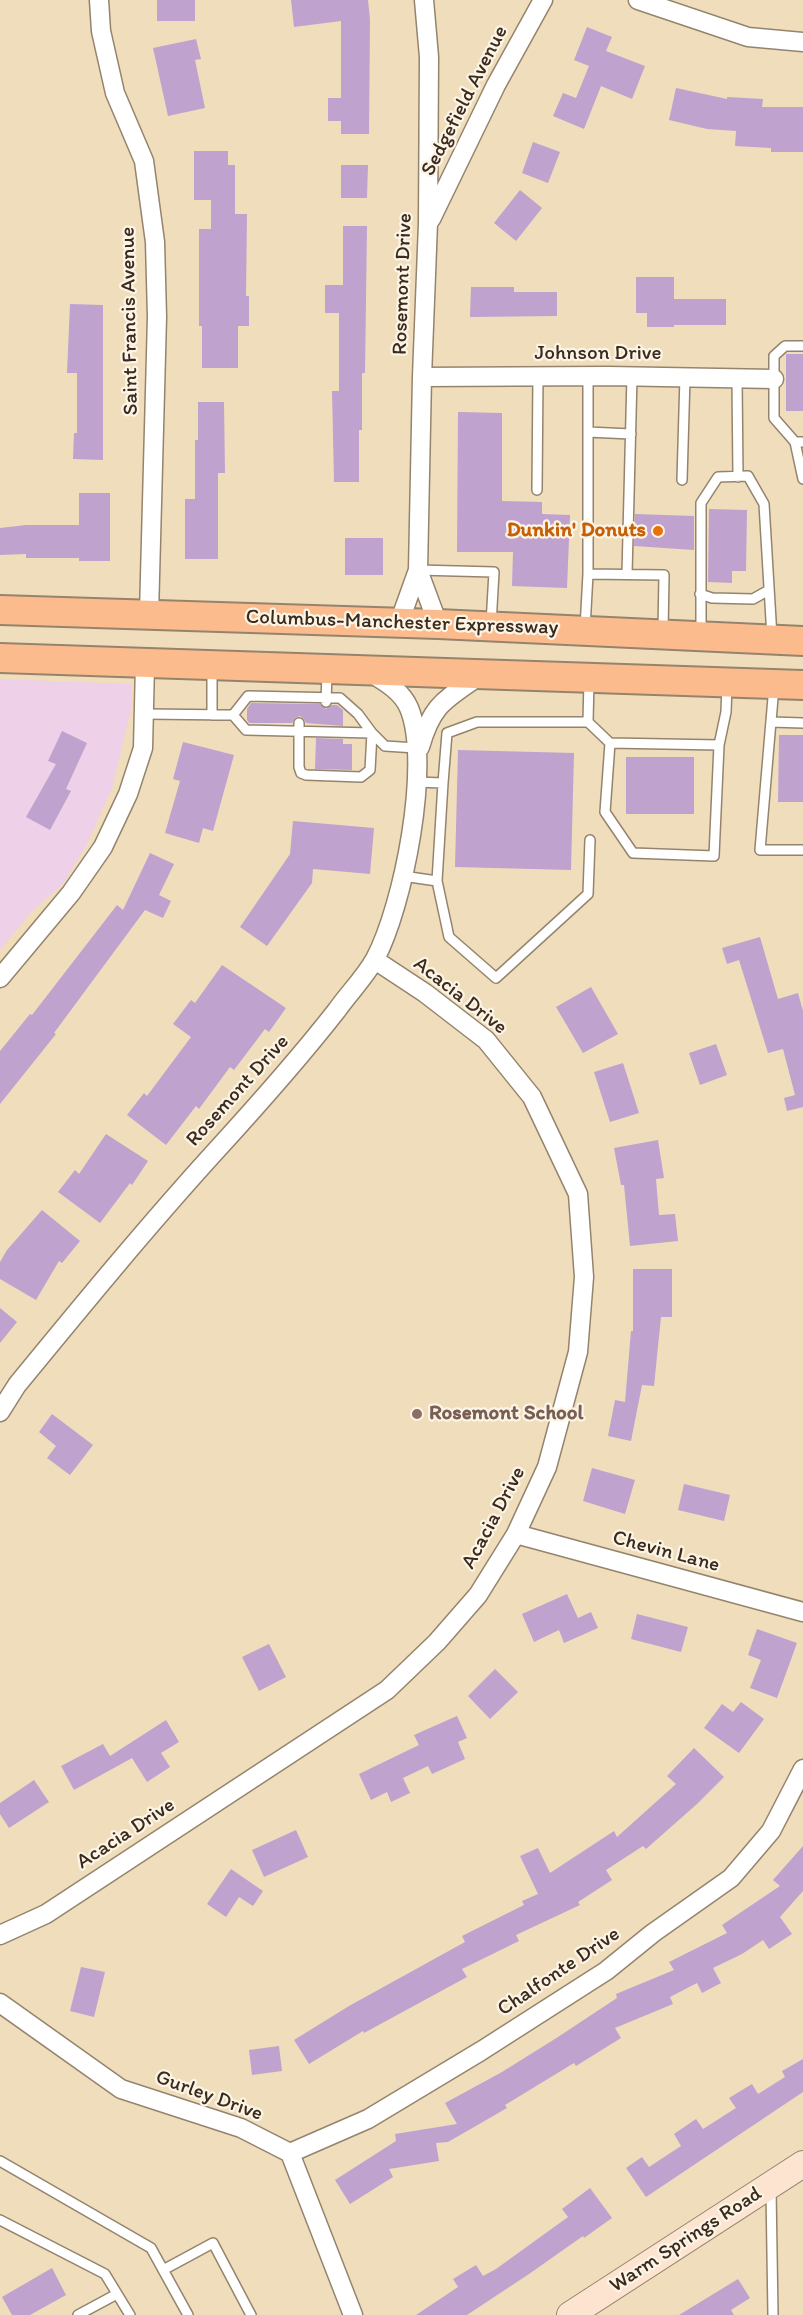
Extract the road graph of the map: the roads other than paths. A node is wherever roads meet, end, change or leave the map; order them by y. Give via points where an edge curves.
1 (99, 0) edge
2 (424, 0) edge
3 (543, 0) edge
4 (638, 0) edge
5 (803, 42) edge
6 (428, 223) junction
7 (803, 346) edge
8 (538, 376) junction
9 (588, 376) junction
10 (632, 376) junction
11 (422, 377) junction
12 (685, 377) junction
13 (737, 379) junction
14 (774, 380) junction
15 (588, 432) junction
16 (631, 434) junction
17 (799, 442) edge
18 (738, 477) junction
19 (803, 479) edge
20 (682, 480) dead end
21 (537, 490) dead end
22 (418, 570) junction
23 (588, 574) junction
24 (627, 574) junction
25 (769, 590) junction
26 (700, 594) junction
27 (0, 610) edge
28 (150, 614) junction
29 (399, 623) junction
30 (438, 624) junction
31 (491, 626) junction
32 (585, 631) junction
33 (663, 634) junction
34 (701, 636) junction
35 (772, 639) junction
36 (803, 641) edge
37 (0, 658) edge
38 (145, 664) junction
39 (212, 666) junction
40 (368, 672) junction
41 (478, 676) junction
42 (589, 678) junction
43 (728, 681) junction
44 (774, 683) junction
45 (803, 685) edge
46 (326, 690) junction
47 (145, 714) junction
48 (212, 715) junction
49 (233, 715) junction
50 (588, 722) junction
51 (771, 722) junction
52 (803, 723) edge
53 (299, 727) junction
54 (372, 733) junction
55 (610, 742) junction
56 (719, 745) junction
57 (417, 753) junction
58 (416, 782) junction
59 (443, 783) junction
60 (590, 840) dead end
61 (803, 850) edge
62 (403, 876) junction
63 (437, 881) junction
64 (375, 960) junction
65 (0, 978) edge
66 (0, 1412) edge
67 (516, 1534) junction
68 (803, 1612) edge
69 (803, 1769) edge
70 (0, 1935) edge
71 (0, 2003) edge
72 (290, 2153) junction
73 (0, 2161) edge
74 (803, 2164) edge
75 (771, 2185) junction
76 (0, 2220) edge
77 (163, 2271) junction
78 (117, 2294) junction
79 (78, 2315) edge
80 (129, 2315) edge
81 (188, 2315) edge
82 (250, 2315) edge
83 (353, 2315) edge
84 (570, 2315) edge
85 (773, 2315) edge

1 - 28 street, Saint Francis Avenue via 101,31 115,93 144,161 155,242 157,317
2 - 6 street, Rosemont Drive via 429,57
3 - 6 street, Sedgefield Avenue
4 - 5 street via 748,37
6 - 11 street, Rosemont Drive
7 - 14 lane via 785,346 774,356
8 - 9 street, Johnson Drive
8 - 11 street, Johnson Drive
8 - 21 lane
9 - 10 street, Johnson Drive
9 - 15 lane
10 - 12 street, Johnson Drive
10 - 16 lane
11 - 22 street, Rosemont Drive
12 - 13 street, Johnson Drive
12 - 20 lane
13 - 14 street, Johnson Drive
13 - 18 lane
14 - 17 lane via 774,418
15 - 16 lane
15 - 23 lane
16 - 24 lane
17 - 19 lane
18 - 25 lane via 748,476 764,504
18 - 26 lane via 718,477 701,503
22 - 29 street, Rosemont Drive
22 - 30 street, Rosemont Drive
22 - 31 lane via 494,572
23 - 24 lane
23 - 32 lane
24 - 33 lane via 664,575
25 - 26 lane via 753,598 712,598
25 - 35 lane
26 - 34 lane
27 - 28 main road, Columbus-Manchester Expressway
28 - 29 main road, Columbus-Manchester Expressway
29 - 30 main road, Columbus-Manchester Expressway
30 - 31 main road, Columbus-Manchester Expressway
31 - 32 main road, Columbus-Manchester Expressway
32 - 33 main road, Columbus-Manchester Expressway
33 - 34 main road, Columbus-Manchester Expressway
34 - 35 main road, Columbus-Manchester Expressway
35 - 36 main road, Columbus-Manchester Expressway
37 - 38 main road
38 - 39 main road
38 - 47 street
39 - 46 main road
39 - 48 lane
40 - 41 main road
40 - 46 main road
40 - 57 street, Rosemont Drive via 390,684 409,707
41 - 42 main road
41 - 57 street, Rosemont Drive via 434,711
42 - 43 main road
42 - 50 lane
43 - 44 main road
43 - 56 lane
44 - 45 main road
44 - 51 lane
46 - 49 lane via 298,700 248,696
46 - 54 lane via 358,714
47 - 48 lane
47 - 65 street via 143,748 128,794 103,847 71,893
48 - 49 lane
49 - 53 lane via 246,730
50 - 55 lane
50 - 59 lane via 477,722 447,733
51 - 52 lane
51 - 61 lane via 760,850
53 - 54 lane
53 - 54 lane via 298,767 306,775 367,775
54 - 57 lane via 385,746
55 - 56 lane
55 - 56 lane via 605,812 633,853 714,856
57 - 58 street, Rosemont Drive
58 - 59 lane
58 - 62 street, Rosemont Drive
59 - 63 lane
60 - 63 lane via 588,894 496,978 449,937
62 - 63 lane
62 - 64 street, Rosemont Drive via 392,922
64 - 66 street, Rosemont Drive via 296,1063 134,1242 17,1385
64 - 67 street, Acacia Drive via 486,1040 532,1097 578,1194 584,1277 578,1352 547,1467
67 - 68 street, Chevin Lane
67 - 70 street, Acacia Drive via 477,1595 437,1642 387,1690 46,1914
69 - 72 street, Chalfonte Drive via 771,1831 730,1878 606,1971 368,2119
71 - 72 street, Gurley Drive via 121,2089 241,2128
72 - 83 street
73 - 77 lane via 151,2248
74 - 75 main road, Warm Springs Road
75 - 84 main road, Warm Springs Road
75 - 85 lane
76 - 78 lane via 105,2274
77 - 81 lane
77 - 82 lane via 213,2243
78 - 79 lane
78 - 80 lane

